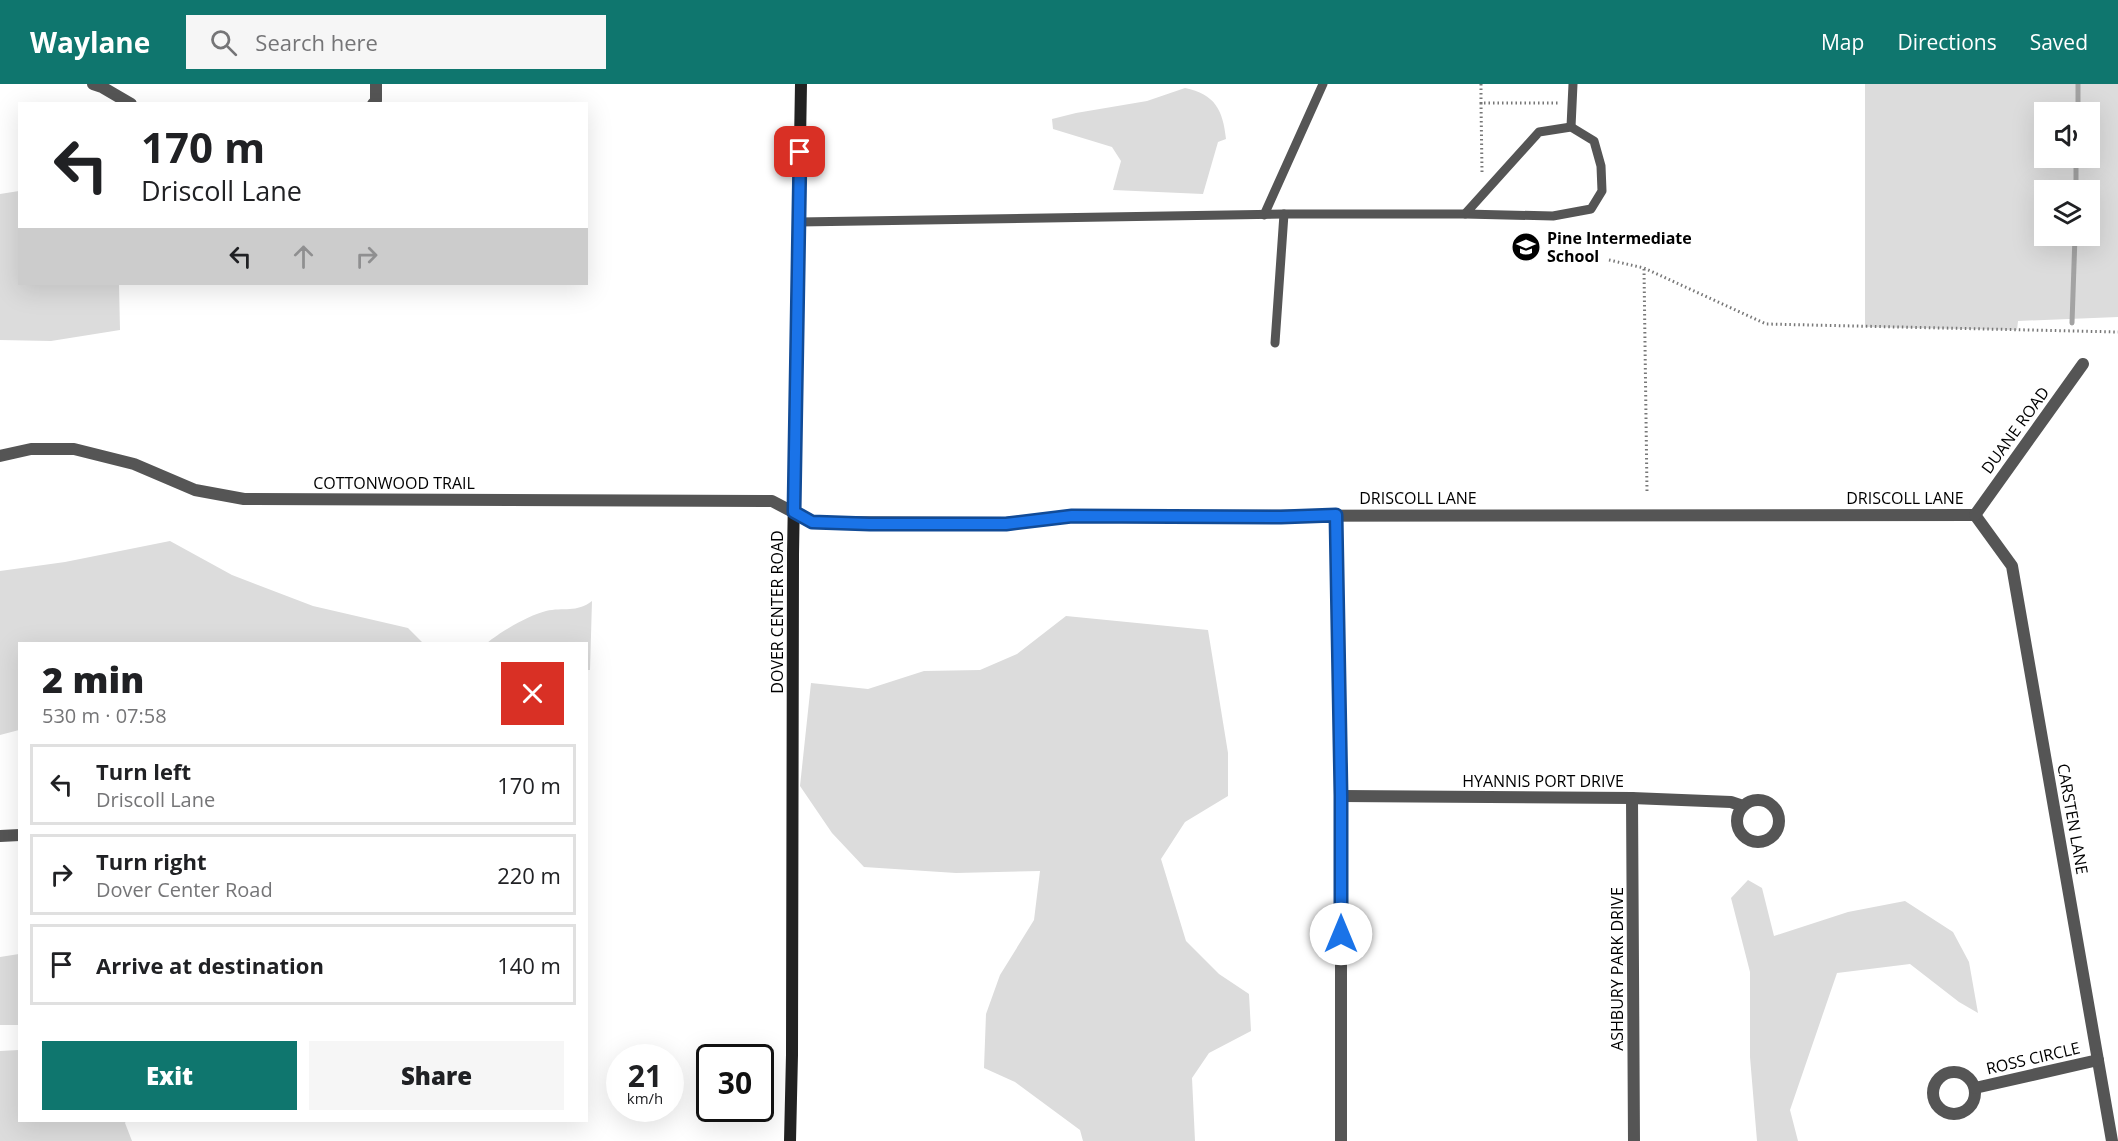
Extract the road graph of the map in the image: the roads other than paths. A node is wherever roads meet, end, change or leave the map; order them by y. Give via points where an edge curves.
1 (93, 84) edge
2 (376, 84) edge
3 (801, 84) edge
4 (1323, 84) edge
5 (1573, 84) edge
6 (128, 102) edge
7 (375, 102) edge
8 (1571, 127) junction
9 (1284, 214) junction
10 (1465, 214) junction
11 (1264, 215) junction
12 (799, 222) junction
13 (1275, 343) dead end
14 (2083, 364) dead end
15 (0, 456) edge
16 (794, 512) junction
17 (1336, 515) junction
18 (1974, 515) junction
19 (1341, 796) junction
20 (1632, 798) junction
21 (1743, 806) dead end
22 (18, 835) edge
23 (0, 836) edge
24 (2098, 1060) junction
25 (1975, 1088) dead end
26 (790, 1141) edge
27 (1341, 1141) edge
28 (1634, 1141) edge
29 (2112, 1141) edge

1 - 6 street
2 - 7 street
3 - 12 street, DOVER CENTER ROAD
4 - 11 lane
5 - 8 lane
8 - 10 lane via 1539,132
8 - 10 lane via 1594,141 1601,166 1602,191 1591,208 1553,216
9 - 10 lane
9 - 11 lane
9 - 13 lane
11 - 12 lane
12 - 16 street, DOVER CENTER ROAD
14 - 18 street, DUANE ROAD
15 - 16 street, COTTONWOOD TRAIL via 31,449 74,449 134,464 195,490 244,499 772,501
16 - 17 street, DRISCOLL LANE via 812,522 870,524 1006,524 1072,516
16 - 26 street, DOVER CENTER ROAD
17 - 18 street, DRISCOLL LANE
17 - 19 street
18 - 24 street, CARSTEN LANE via 2012,566
19 - 20 street, HYANNIS PORT DRIVE
19 - 27 street
20 - 21 street, HYANNIS PORT DRIVE via 1731,802
20 - 28 street, ASHBURY PARK DRIVE
22 - 23 street
24 - 25 street, ROSS CIRCLE
24 - 29 street, CARSTEN LANE

